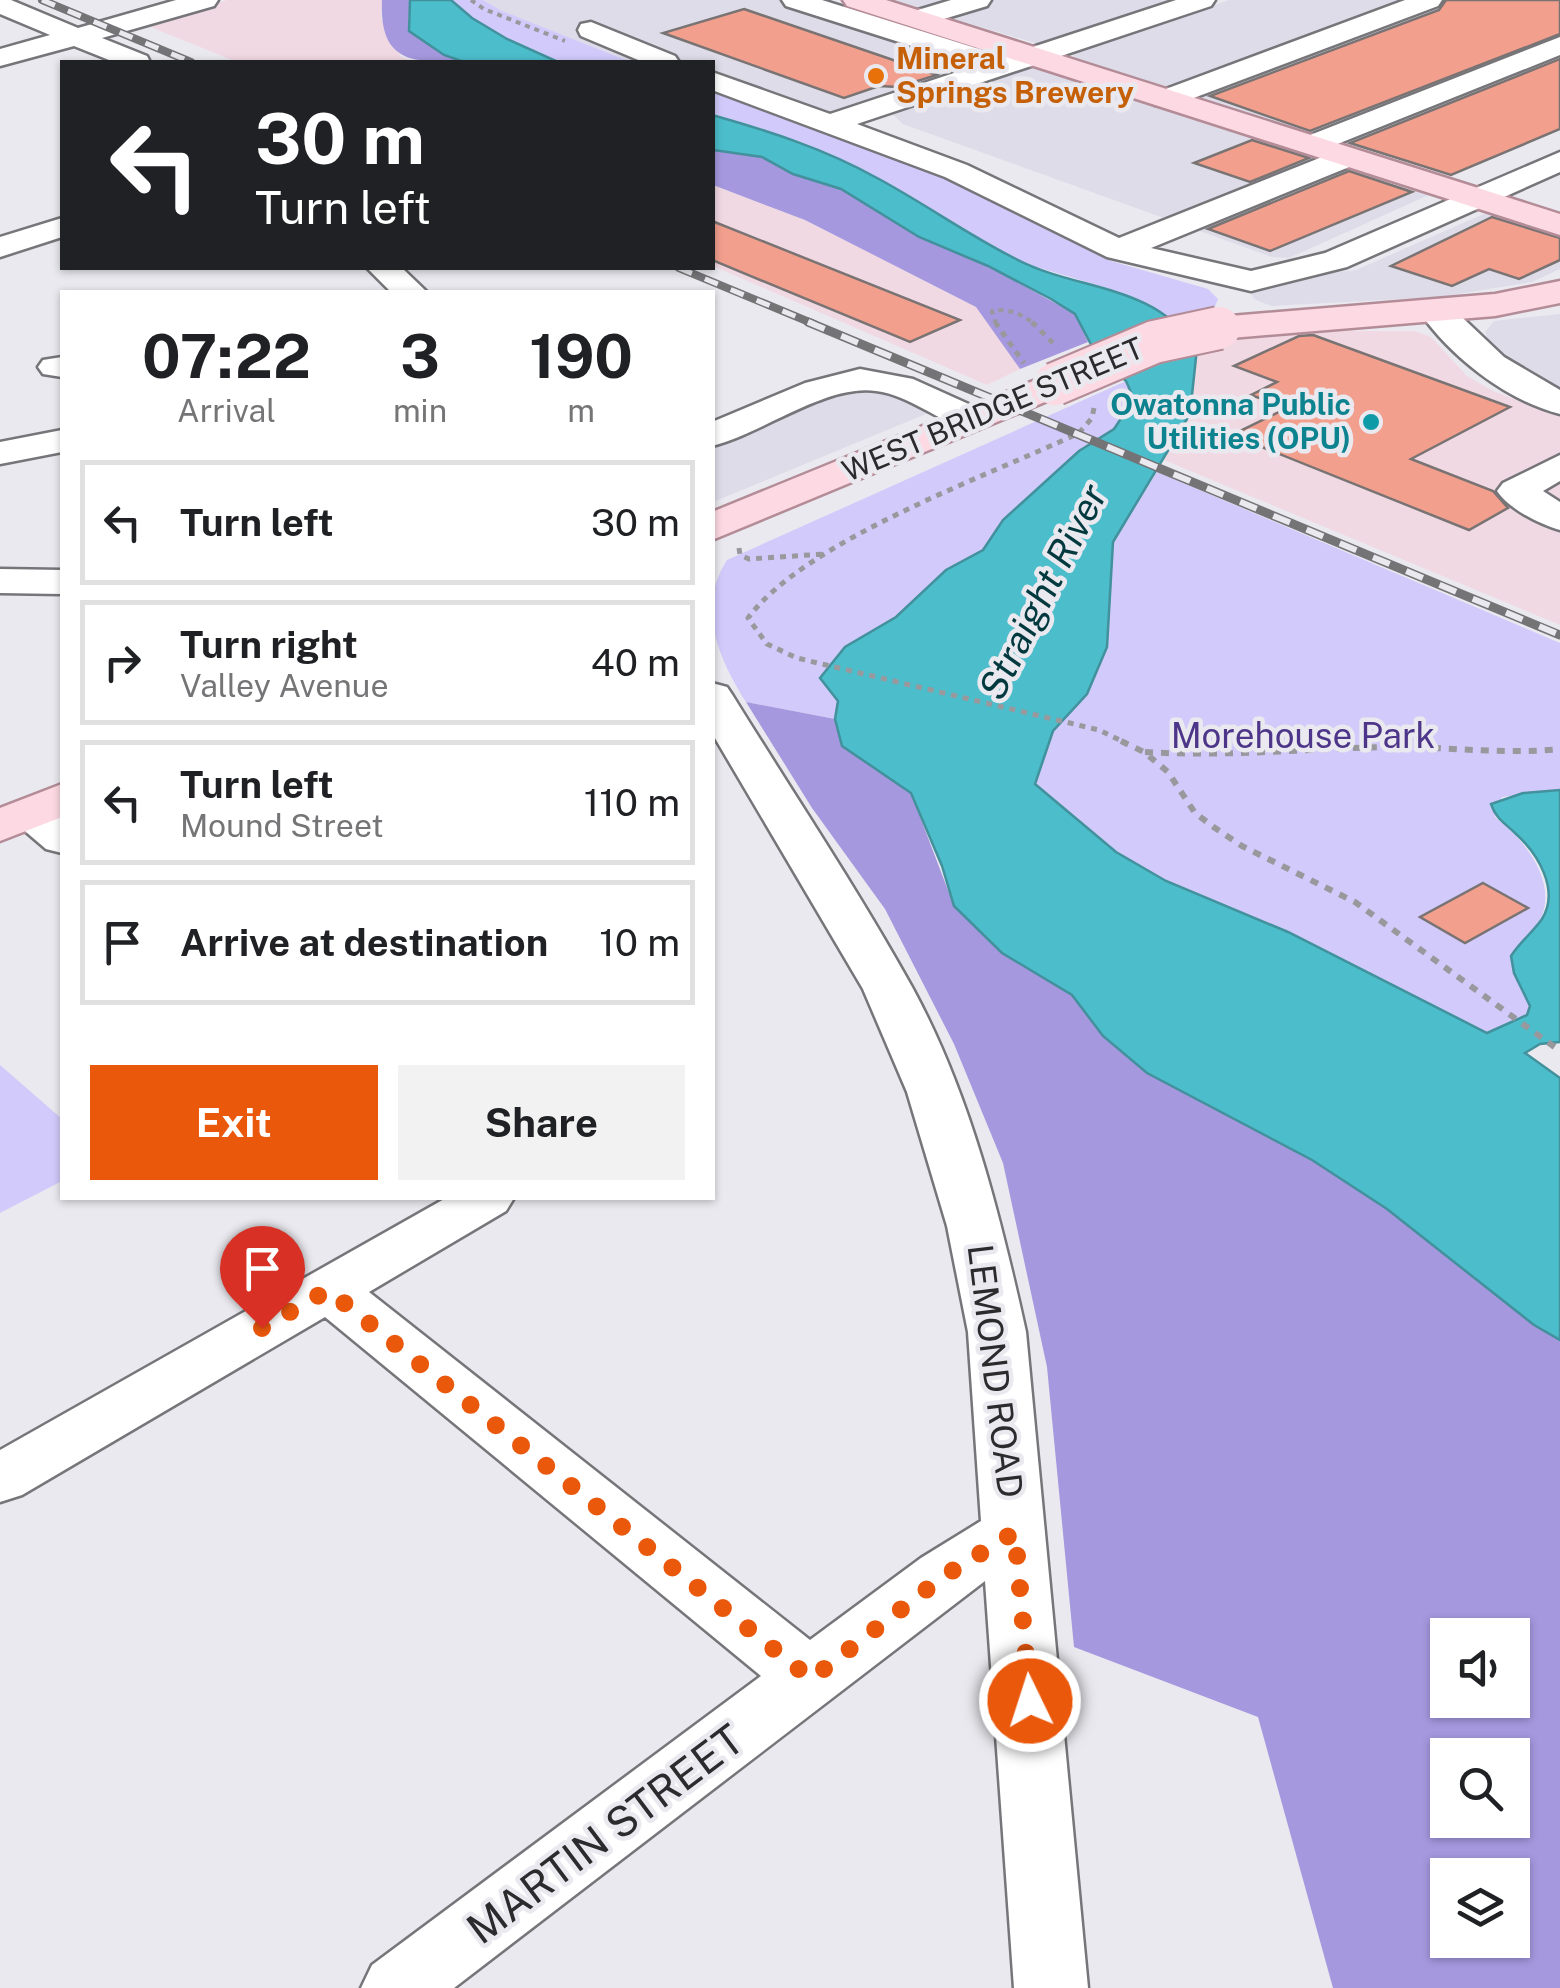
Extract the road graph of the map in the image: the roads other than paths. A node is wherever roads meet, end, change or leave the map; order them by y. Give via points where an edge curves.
1 (205, 0) edge
2 (792, 0) edge
3 (857, 0) edge
4 (978, 0) edge
5 (1202, 0) edge
6 (1430, 0) edge
7 (0, 5) edge
8 (917, 19) junction
9 (75, 37) junction
10 (581, 37) road end
11 (1560, 45) edge
12 (1034, 56) junction
13 (0, 58) edge
14 (131, 60) edge
15 (658, 60) edge
16 (976, 74) junction
17 (715, 81) edge
18 (1166, 98) junction
19 (828, 124) junction
20 (1310, 144) junction
21 (1348, 157) junction
22 (1560, 161) edge
23 (1477, 198) junction
24 (1560, 225) edge
25 (60, 228) edge
26 (1160, 233) junction
27 (0, 247) edge
28 (1118, 250) junction
29 (384, 270) edge
30 (1209, 272) junction
31 (1252, 281) junction
32 (408, 290) edge
33 (1560, 292) edge
34 (1435, 310) junction
35 (1261, 322) junction
36 (1560, 403) edge
37 (972, 419) junction
38 (715, 434) edge
39 (60, 440) edge
40 (0, 453) edge
41 (1560, 466) edge
42 (1492, 517) dead end
43 (1560, 518) edge
44 (726, 538) edge
45 (1560, 548) edge
46 (0, 582) edge
47 (60, 582) edge
48 (715, 701) edge
49 (484, 1200) edge
50 (328, 1290) junction
51 (0, 1479) edge
52 (1015, 1532) junction
53 (811, 1679) junction
54 (398, 1988) edge
55 (1051, 1988) edge

1 - 9 street
2 - 16 street via 976,57
3 - 8 main road
4 - 8 street
5 - 12 street
6 - 18 street
7 - 9 street
8 - 12 main road
9 - 13 street
9 - 14 street
10 - 15 street
11 - 20 street
12 - 16 street
12 - 18 main road
16 - 19 street
17 - 19 street
18 - 20 main road
19 - 28 street via 956,171
20 - 21 main road
21 - 23 main road
21 - 26 street
22 - 23 street
23 - 24 main road
23 - 31 street via 1336,260
25 - 27 street
26 - 28 street
26 - 30 street via 1222,257
28 - 30 street
29 - 32 street
30 - 31 street
31 - 35 street via 1244,294
33 - 34 main road, WEST BRIDGE STREET
34 - 35 main road, WEST BRIDGE STREET
34 - 36 street via 1498,373
35 - 37 main road, WEST BRIDGE STREET, bridge via 1154,342 1060,376
37 - 38 street via 865,379
37 - 44 main road, WEST BRIDGE STREET
39 - 40 street
41 - 43 street via 1516,491
42 - 45 street
46 - 47 street
48 - 52 street, LEMOND ROAD via 888,989 934,1092 976,1226 997,1332
49 - 50 street
50 - 51 street
50 - 53 street
52 - 53 street, MARTIN STREET via 944,1576
52 - 55 street, LEMOND ROAD
53 - 54 street, MARTIN STREET

